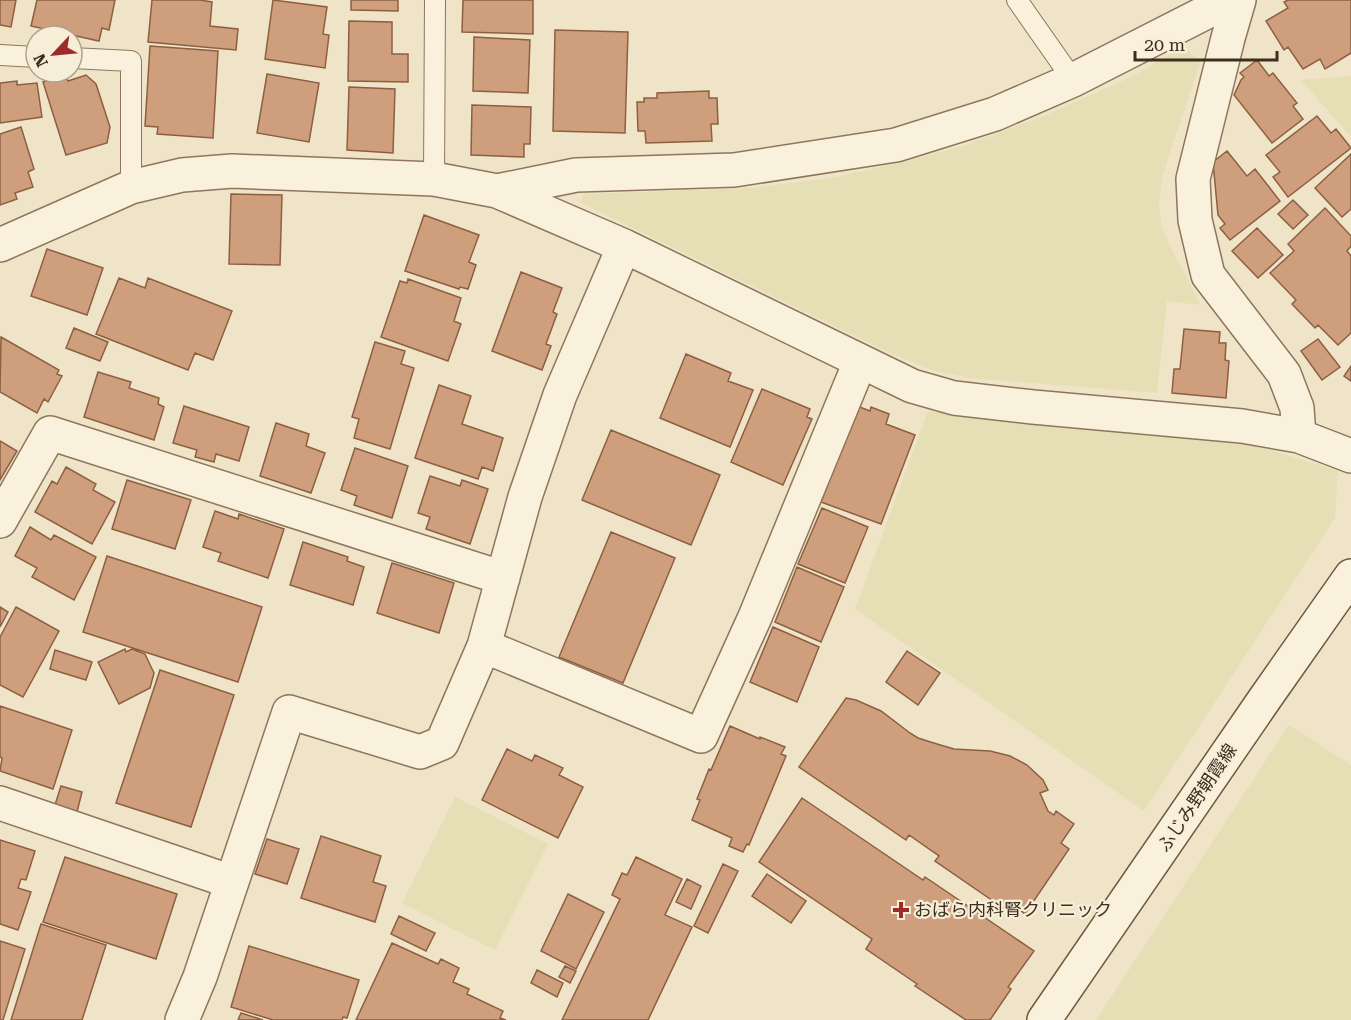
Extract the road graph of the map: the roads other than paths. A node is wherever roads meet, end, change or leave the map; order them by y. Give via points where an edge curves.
1 (435, 0) edge
2 (1017, 0) edge
3 (1230, 0) edge
4 (1239, 0) edge
5 (0, 56) edge
6 (24, 57) edge
7 (84, 59) edge
8 (1072, 80) junction
9 (434, 179) junction
10 (131, 187) junction
11 (497, 191) junction
12 (0, 245) edge
13 (624, 246) junction
14 (860, 362) junction
15 (1299, 436) junction
16 (1351, 456) edge
17 (0, 521) edge
18 (1351, 576) edge
19 (503, 578) junction
20 (484, 646) junction
21 (0, 803) edge
22 (232, 882) junction
23 (182, 1020) edge
24 (1044, 1020) edge

1 - 9 lane
2 - 8 lane
3 - 8 street
4 - 15 street via 1193,179 1195,220 1208,276 1284,374 1298,408
5 - 6 lane
7 - 10 lane via 131,61
8 - 11 street via 995,114 896,145 734,170 576,175
9 - 10 street via 232,171 182,175
9 - 11 street
10 - 12 street
11 - 13 street
13 - 14 street
13 - 19 street via 560,395 525,497
14 - 15 street via 912,386 954,398 1242,426
14 - 20 street via 755,617 701,736
15 - 16 street
17 - 19 street via 50,433
18 - 24 street, ふじみ野朝霞線
19 - 20 street
20 - 22 street via 442,743 420,752 289,712
21 - 22 street
22 - 23 street

